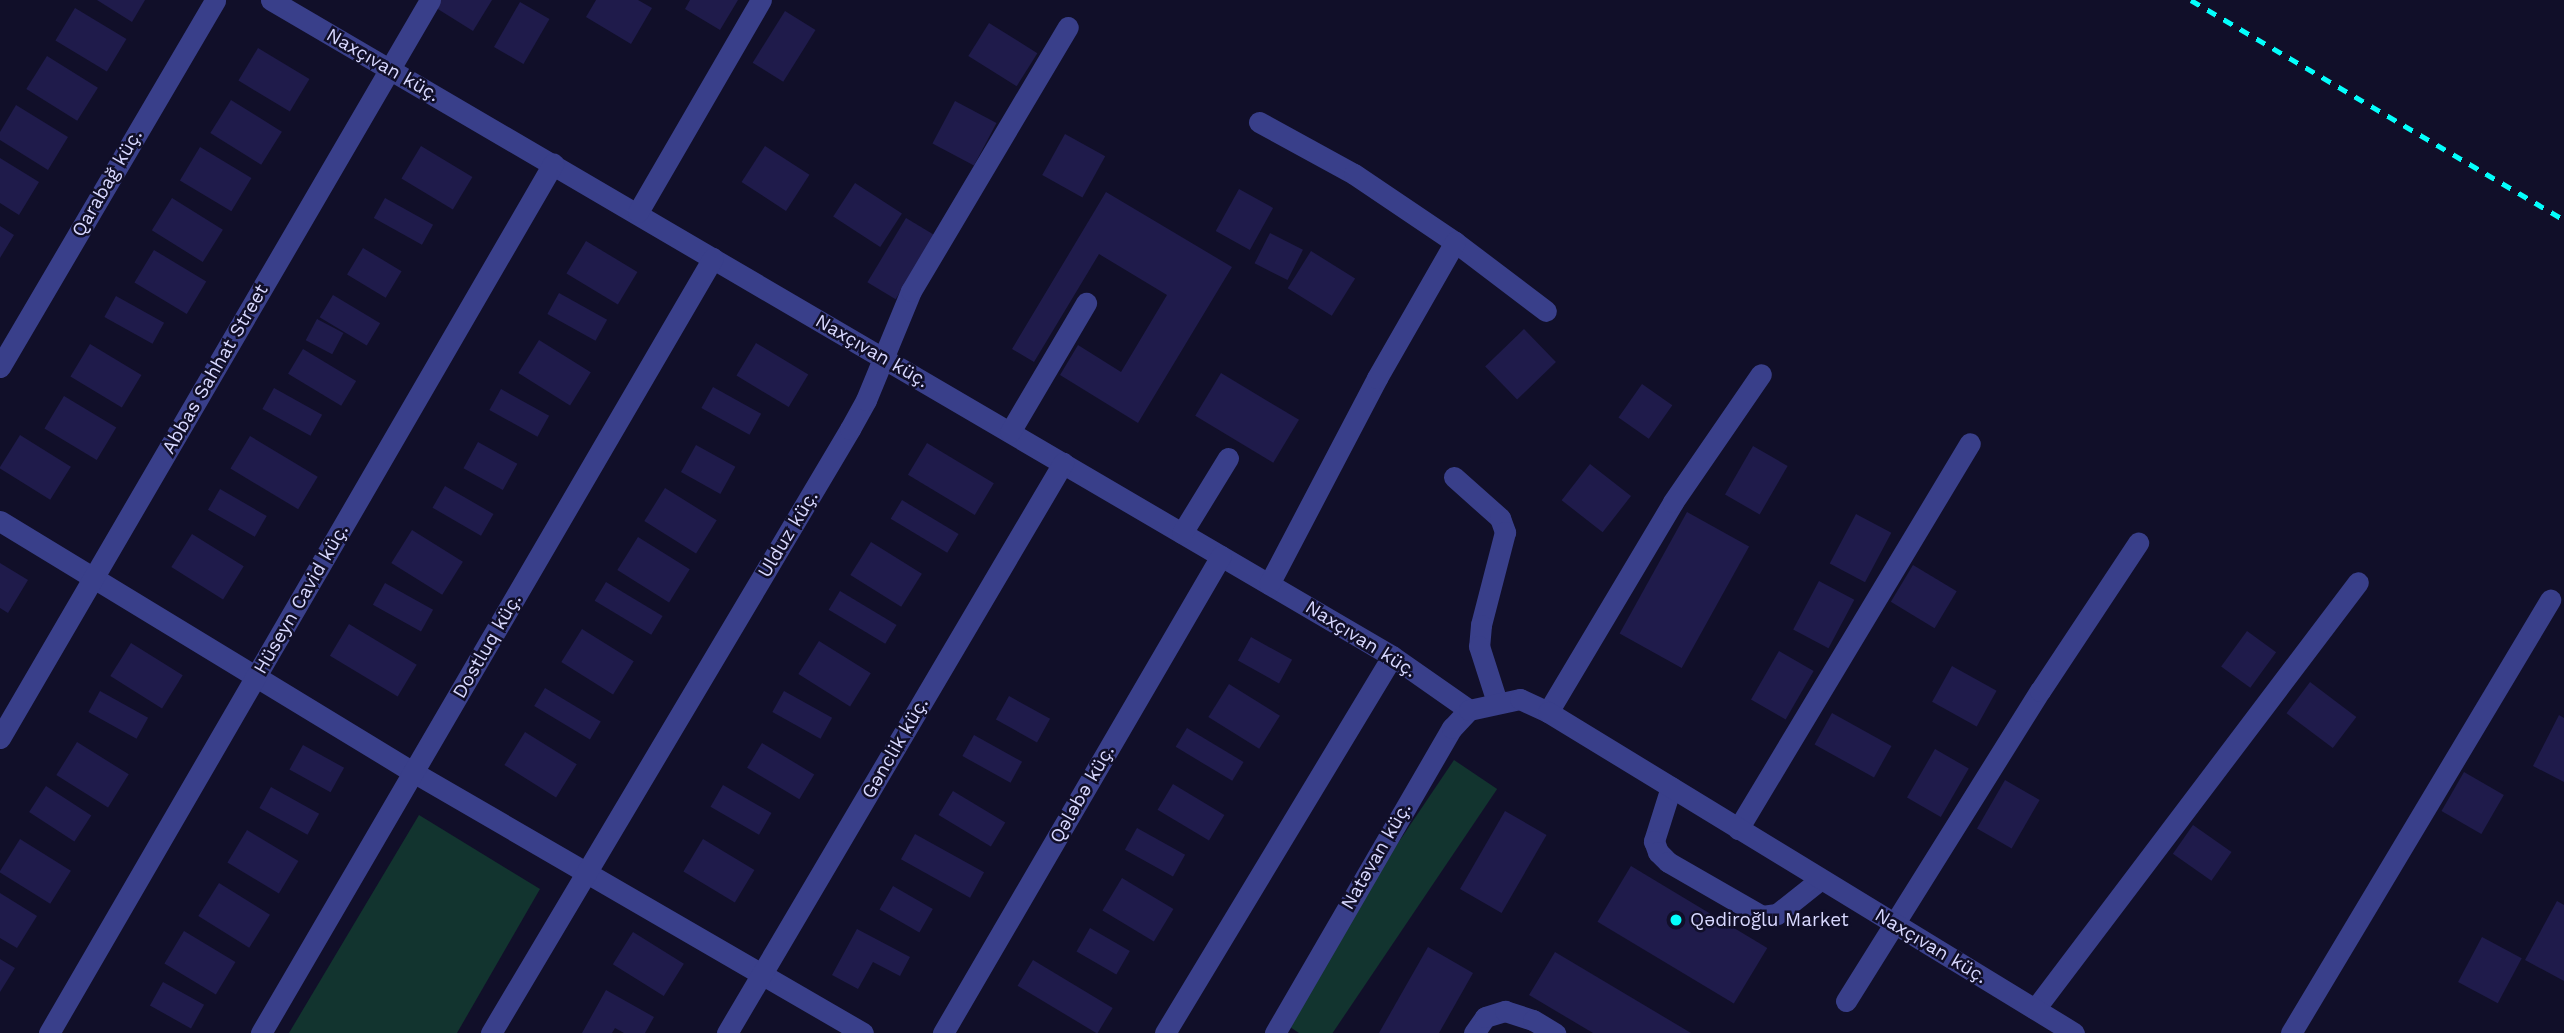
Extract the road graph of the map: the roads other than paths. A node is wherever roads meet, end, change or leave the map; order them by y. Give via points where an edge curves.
1 (215, 0) edge
2 (271, 0) edge
3 (430, 0) edge
4 (761, 0) edge
5 (1069, 27) dead end
6 (389, 69) junction
7 (1259, 122) dead end
8 (553, 164) junction
9 (638, 212) junction
10 (1455, 242) junction
11 (713, 258) junction
12 (1086, 303) dead end
13 (1546, 311) dead end
14 (882, 357) junction
15 (0, 367) edge
16 (1761, 374) dead end
17 (1010, 432) junction
18 (1969, 443) dead end
19 (1228, 458) dead end
20 (1063, 463) junction
21 (1454, 477) dead end
22 (0, 521) edge
23 (1182, 533) junction
24 (2137, 543) dead end
25 (1221, 556) junction
26 (94, 576) junction
27 (2358, 582) dead end
28 (1269, 584) junction
29 (2550, 600) dead end
30 (1392, 656) junction
31 (256, 676) junction
32 (1497, 702) junction
33 (1469, 710) junction
34 (1548, 712) junction
35 (0, 738) edge
36 (413, 772) junction
37 (1671, 787) junction
38 (1738, 829) junction
39 (587, 873) junction
40 (1821, 879) junction
41 (1894, 924) junction
42 (762, 974) junction
43 (1846, 1001) dead end
44 (2035, 1009) junction
45 (49, 1033) edge
46 (261, 1033) edge
47 (491, 1033) edge
48 (727, 1033) edge
49 (863, 1033) edge
50 (943, 1033) edge
51 (1165, 1033) edge
52 (1275, 1033) edge
53 (1474, 1033) edge
54 (1555, 1033) edge
55 (2074, 1033) edge
56 (2291, 1033) edge

1 - 15 street, Qarabağ küç.
2 - 6 street, Naxçıvan küç.
3 - 6 street, Abbas Sahhat Street
4 - 9 street
5 - 14 street, Ulduz küç. via 911,290
6 - 8 street, Naxçıvan küç.
6 - 26 street, Abbas Sahhat Street
7 - 10 street via 1354,174
8 - 9 street, Naxçıvan küç.
8 - 31 street, Hüseyn Cavid küç.
9 - 11 street, Naxçıvan küç.
10 - 13 street
10 - 28 street via 1377,378
11 - 14 street, Naxçıvan küç.
11 - 36 street, Dostluq küç.
12 - 17 street
14 - 17 street, Naxçıvan küç.
14 - 39 street, Ulduz küç. via 850,429
16 - 34 street via 1674,502
17 - 20 street, Naxçıvan küç.
18 - 38 street
19 - 23 street
20 - 23 street, Naxçıvan küç.
20 - 42 street, Gənclik küç.
21 - 32 street via 1500,518 1505,532 1479,646
22 - 26 street
23 - 25 street, Naxçıvan küç.
24 - 41 street
25 - 28 street, Naxçıvan küç.
25 - 50 street, Qələbə küç.
26 - 31 street
26 - 35 street, Abbas Sahhat Street
27 - 44 street
28 - 30 street, Naxçıvan küç.
29 - 56 street
30 - 33 street, Naxçıvan küç.
30 - 51 street
31 - 36 street
31 - 45 street, Hüseyn Cavid küç.
32 - 33 street
32 - 34 street, Naxçıvan küç. via 1520,699
33 - 52 street, Natəvan küç. via 1451,728 1421,776
34 - 37 street, Naxçıvan küç.
36 - 39 street
36 - 46 street, Dostluq küç.
37 - 38 street, Naxçıvan küç.
37 - 40 street via 1654,841 1668,862 1762,916 1777,915
38 - 40 street, Naxçıvan küç.
39 - 42 street
39 - 47 street, Ulduz küç.
40 - 41 street, Naxçıvan küç.
41 - 43 street
41 - 44 street, Naxçıvan küç.
42 - 48 street, Gənclik küç.
42 - 49 street
44 - 55 street, Naxçıvan küç.
53 - 54 street via 1485,1017 1505,1011

